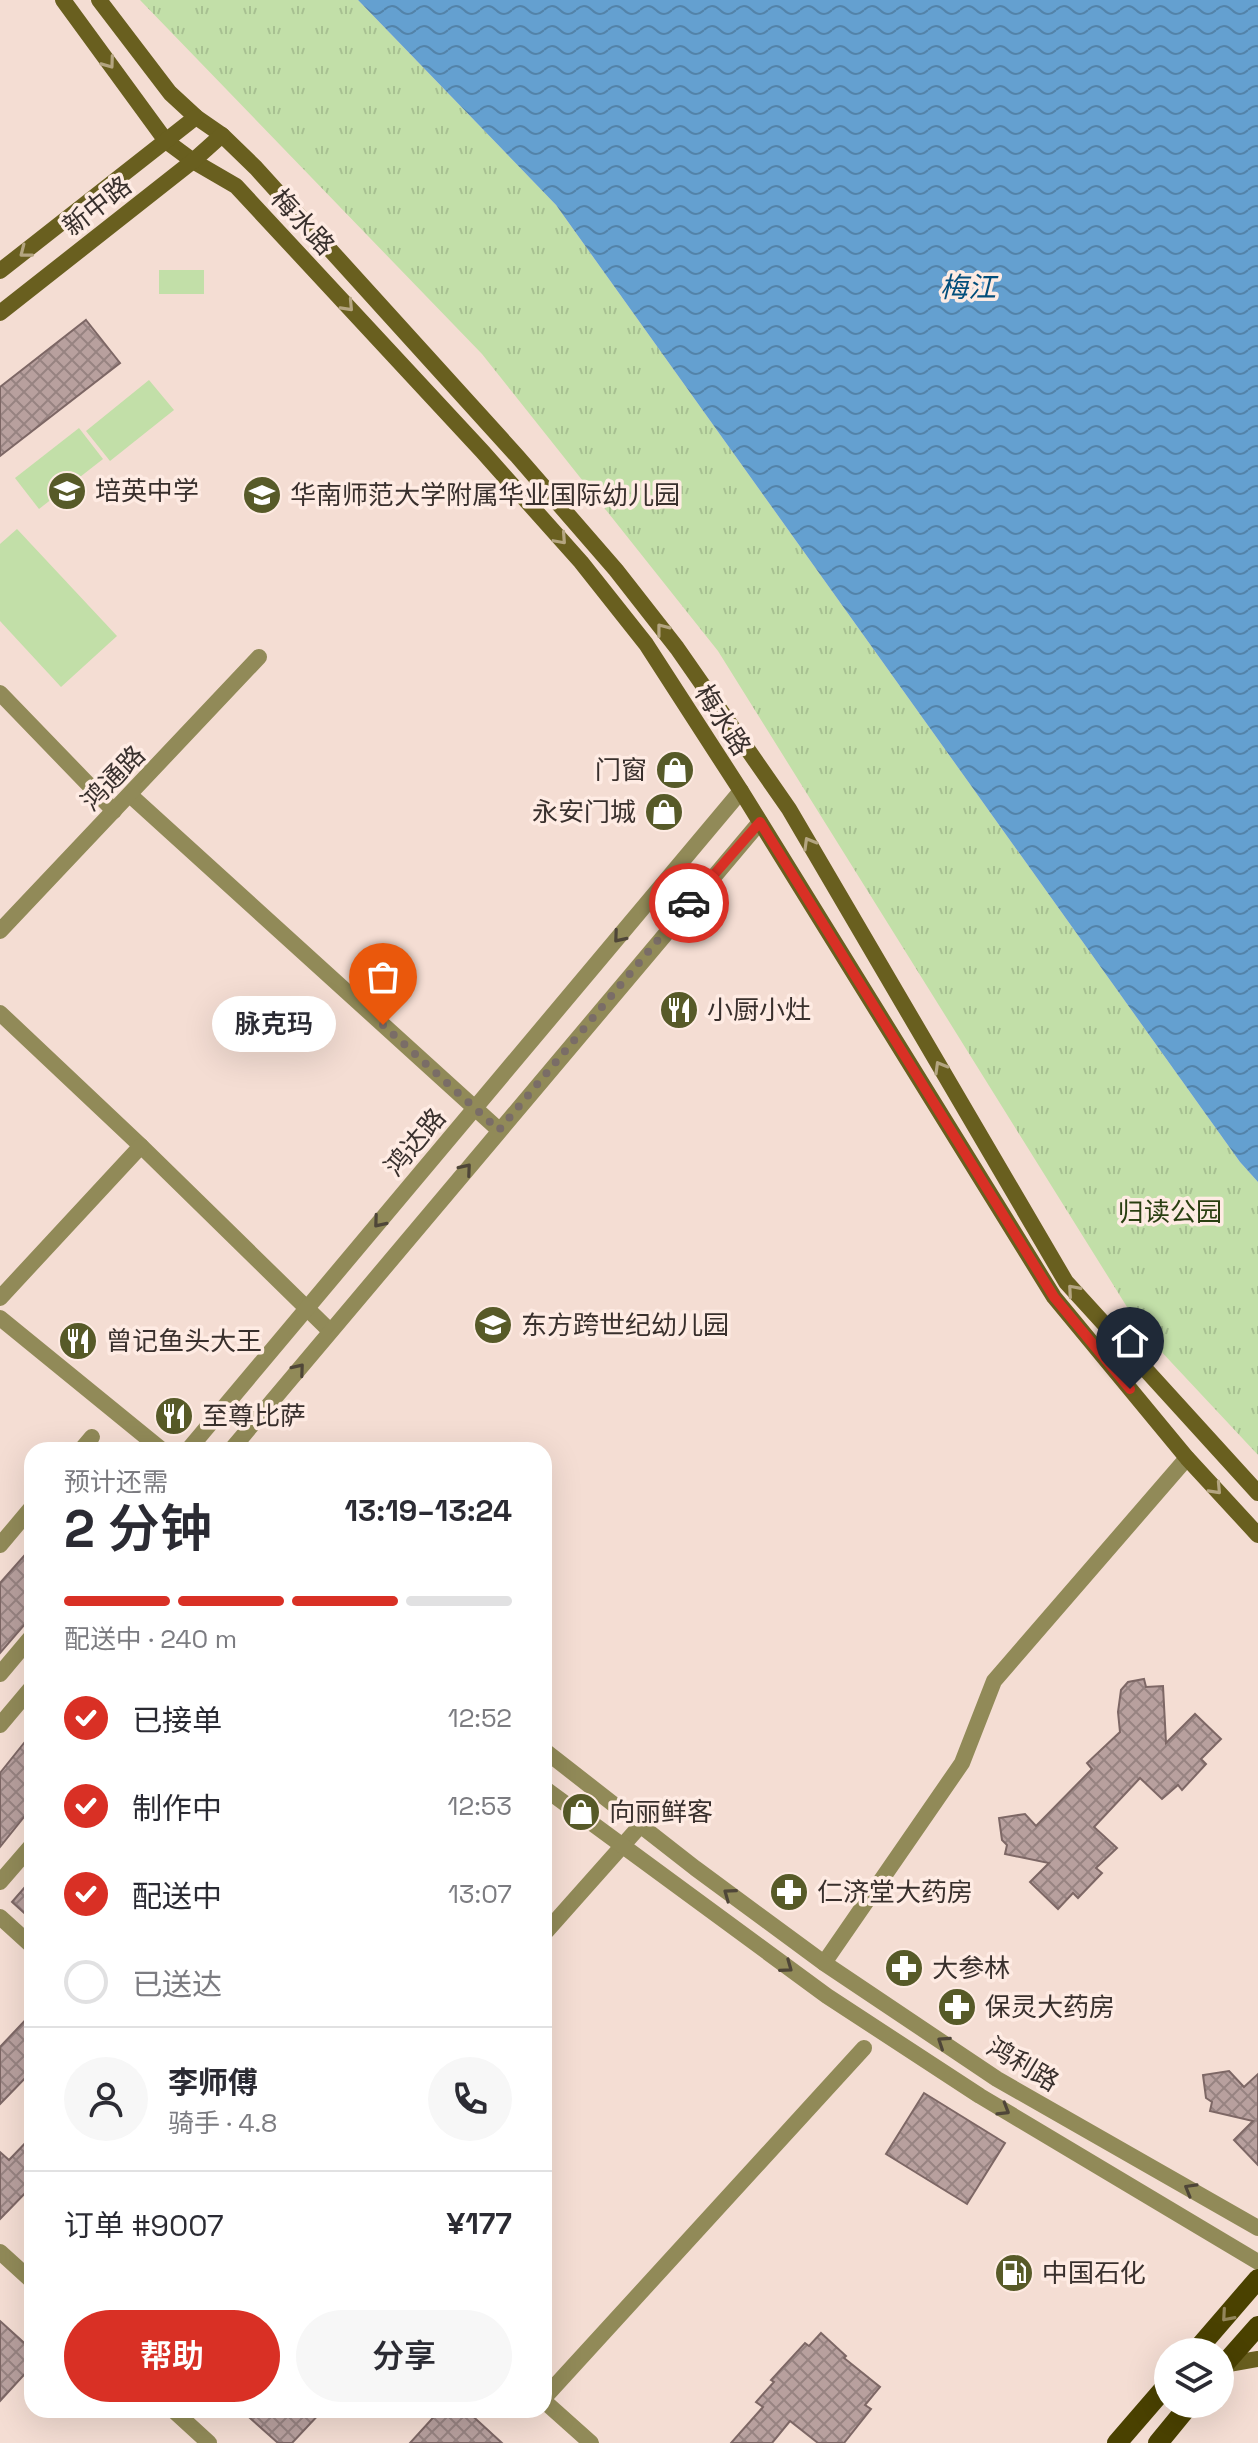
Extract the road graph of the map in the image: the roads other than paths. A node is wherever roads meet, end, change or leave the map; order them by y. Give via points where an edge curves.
1 (63, 0) edge
2 (99, 0) edge
3 (196, 117) junction
4 (222, 135) junction
5 (166, 141) junction
6 (193, 161) junction
7 (0, 271) edge
8 (0, 313) edge
9 (259, 657) dead end
10 (0, 693) edge
11 (741, 791) junction
12 (130, 795) junction
13 (114, 811) junction
14 (760, 822) junction
15 (0, 931) edge
16 (3, 1022) edge
17 (475, 1108) junction
18 (499, 1130) junction
19 (141, 1146) junction
20 (0, 1298) edge
21 (307, 1308) junction
22 (0, 1318) edge
23 (330, 1331) junction
24 (152, 1442) edge
25 (195, 1442) edge
26 (238, 1442) edge
27 (1187, 1458) junction
28 (1258, 1493) edge
29 (24, 1516) edge
30 (1258, 1535) edge
31 (0, 1545) edge
32 (24, 1646) edge
33 (0, 1674) edge
34 (24, 1696) edge
35 (0, 1725) edge
36 (552, 1756) edge
37 (552, 1794) edge
38 (640, 1826) junction
39 (621, 1846) junction
40 (24, 1854) edge
41 (0, 1882) edge
42 (0, 1917) edge
43 (552, 1925) edge
44 (24, 1939) edge
45 (824, 1963) junction
46 (864, 2048) dead end
47 (1258, 2228) edge
48 (0, 2252) edge
49 (1258, 2262) edge
50 (24, 2274) edge
51 (1258, 2279) edge
52 (1258, 2326) edge
53 (1207, 2338) edge
54 (1234, 2353) edge
55 (1258, 2359) edge
56 (1234, 2364) edge
57 (552, 2390) edge
58 (1154, 2400) edge
59 (552, 2406) edge
60 (182, 2418) edge
61 (1179, 2418) edge
62 (209, 2443) edge
63 (591, 2443) edge
64 (1117, 2443) edge
65 (1158, 2443) edge

1 -> 5 main road, 梅水路
2 - 3 main road, 梅水路 via 170,93
3 - 4 main road, 梅水路
3 - 5 main road, 新中路
4 - 6 main road, 新中路
28 -> 4 main road, 梅水路 via 1066,1282 789,809 677,648 517,456
5 - 6 main road, 梅水路
5 -> 7 main road, 新中路
6 - 8 main road, 新中路
6 -> 11 main road, 梅水路 via 236,186 581,562 646,644
9 - 12 street, 鸿通路
10 - 13 street
11 - 14 main road, 梅水路
11 -> 17 street, 鸿达路
12 - 13 street, 鸿通路
12 - 17 street
13 - 15 street, 鸿通路
14 - 18 street
14 - 27 main road, 梅水路 via 1054,1297
16 - 19 street
17 - 18 street
17 -> 21 street, 鸿达路
23 -> 18 street
19 - 20 street
19 - 21 street
21 - 23 street
21 - 25 street, 鸿达路
22 - 24 street
26 -> 23 street
27 -> 30 main road, 梅水路
27 - 45 street via 994,1681 962,1763
29 - 31 street
32 - 33 street
34 - 35 street
36 - 38 street, 鸿利路
37 - 39 street, 鸿利路
38 - 39 street
45 -> 38 street, 鸿利路
39 - 43 street
39 -> 49 street, 鸿利路 via 827,1996 980,2096
40 - 41 street
42 - 44 street
47 -> 45 street, 鸿利路 via 997,2079
46 - 57 street
48 - 50 street
51 -> 53 main road
52 - 54 main road
55 - 56 main road
58 - 64 main road
59 - 63 street
60 - 62 street
61 - 65 main road

